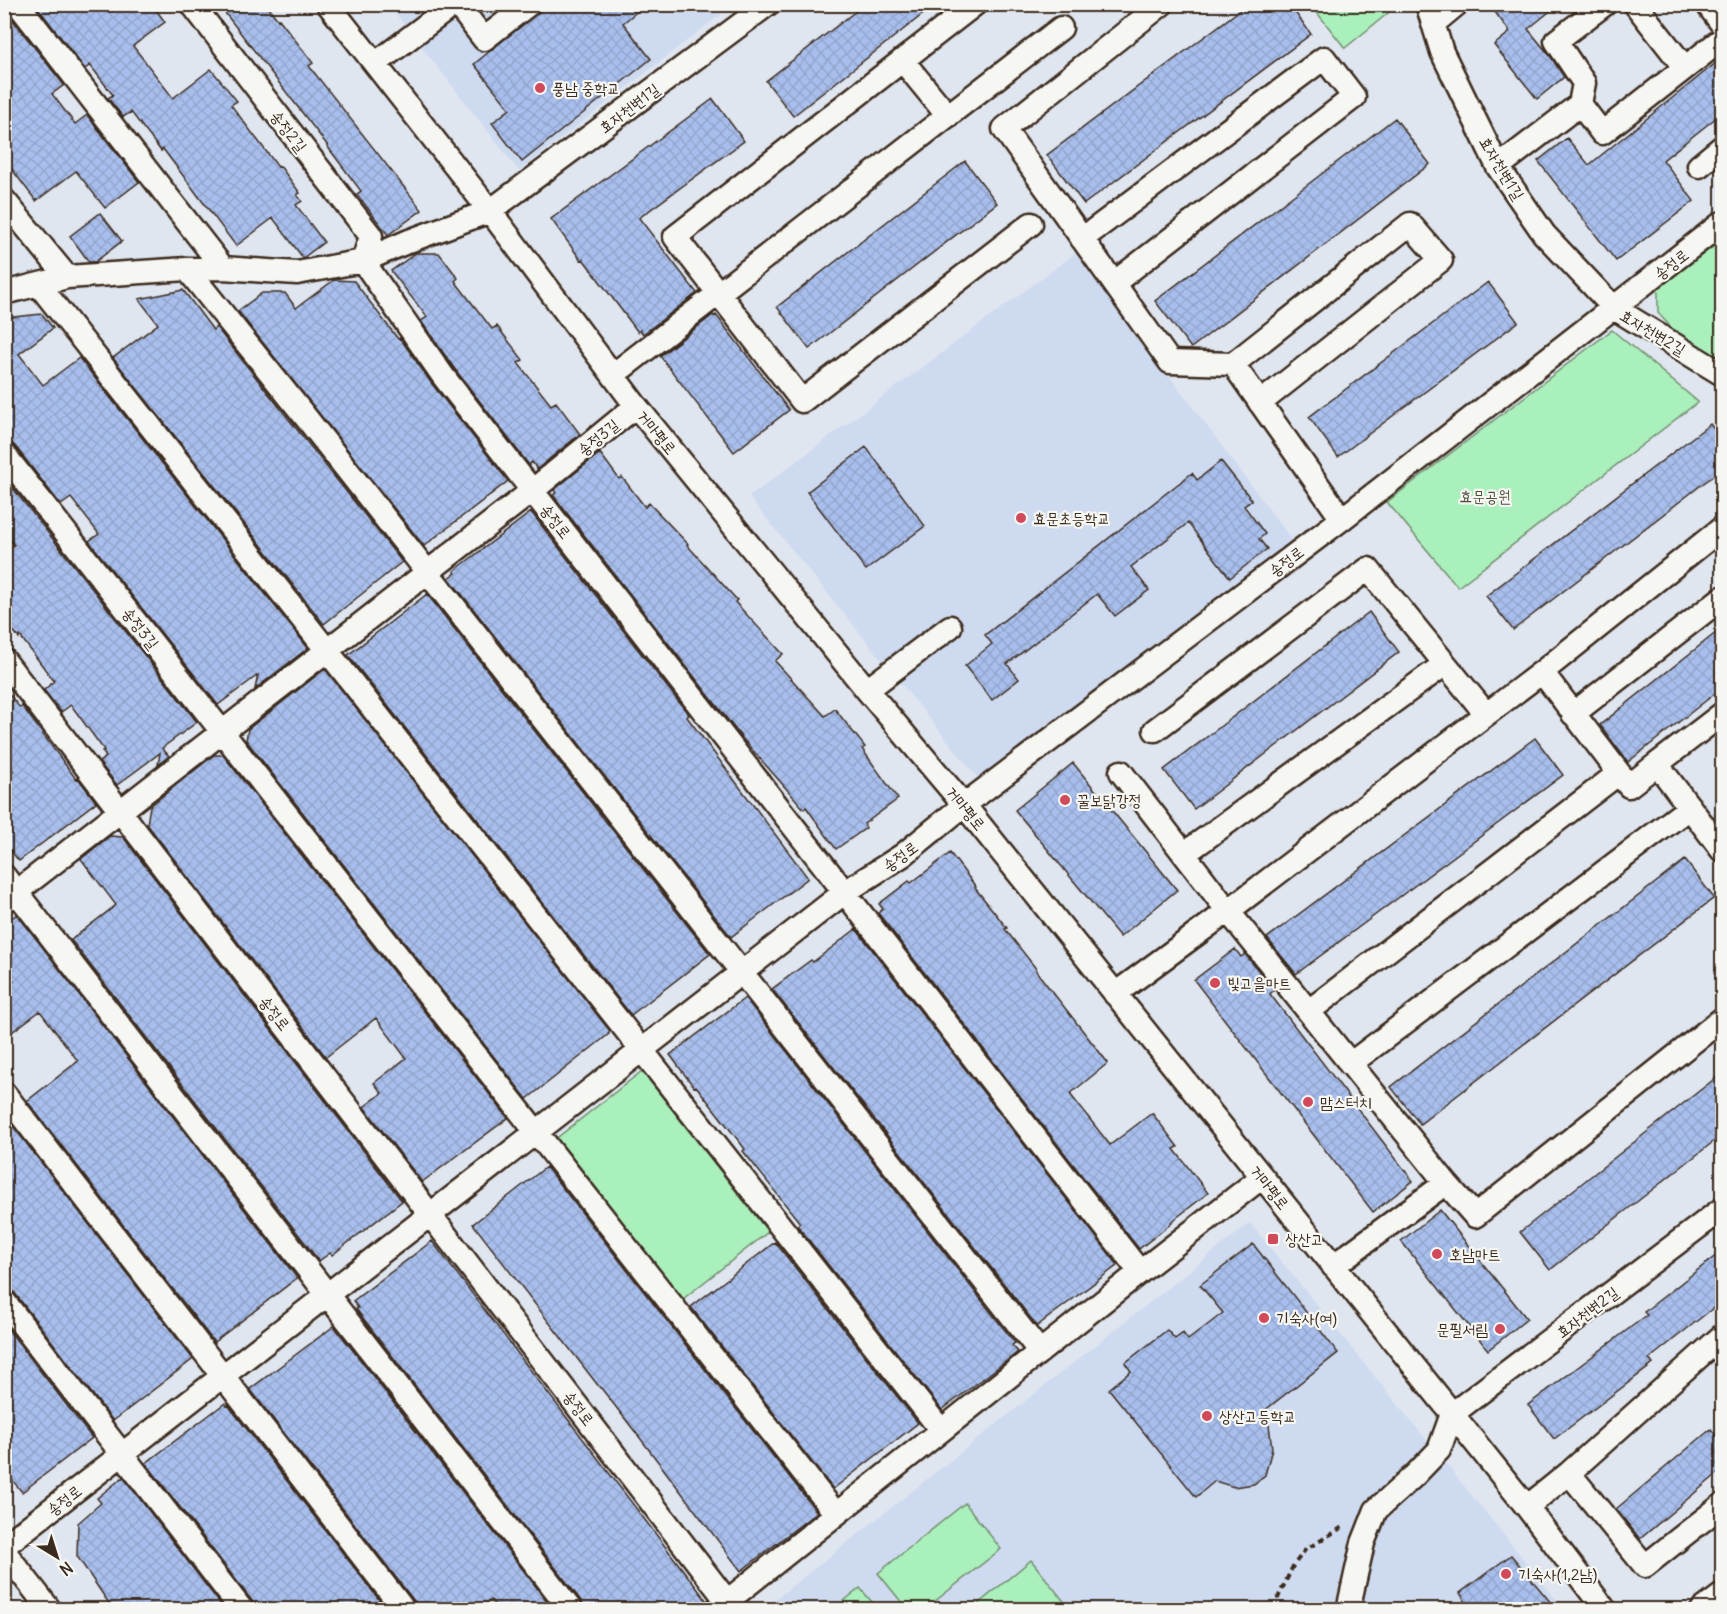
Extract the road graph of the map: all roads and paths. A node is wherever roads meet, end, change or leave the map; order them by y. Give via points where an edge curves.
1 (18, 4) edge
2 (192, 4) edge
3 (328, 4) edge
4 (455, 4) edge
5 (529, 4) edge
6 (768, 4) edge
7 (975, 4) edge
8 (1162, 4) edge
9 (1457, 4) edge
10 (1605, 4) edge
11 (1635, 4) edge
12 (1707, 4) edge
13 (1430, 14) edge
14 (1722, 24) edge
15 (1061, 28) dead end
16 (1722, 39) edge
17 (903, 61) junction
18 (375, 64) junction
19 (1685, 68) junction
20 (1580, 104) junction
21 (948, 116) junction
22 (1722, 147) edge
23 (1699, 165) dead end
24 (1498, 167) junction
25 (4, 200) edge
26 (490, 211) junction
27 (1722, 223) edge
28 (1031, 224) dead end
29 (1082, 239) junction
30 (363, 261) junction
31 (223, 268) junction
32 (187, 269) junction
33 (67, 277) junction
34 (1114, 283) junction
35 (39, 285) junction
36 (4, 293) edge
37 (718, 293) junction
38 (1614, 308) junction
39 (1233, 364) junction
40 (1722, 374) edge
41 (613, 375) junction
42 (1260, 403) junction
43 (636, 406) junction
44 (4, 454) edge
45 (532, 491) junction
46 (1342, 519) junction
47 (1722, 528) edge
48 (428, 573) junction
49 (1722, 597) edge
50 (950, 627) dead end
51 (327, 651) junction
52 (4, 660) edge
53 (1446, 664) junction
54 (1542, 672) junction
55 (867, 690) junction
56 (1486, 714) junction
57 (1573, 714) junction
58 (1722, 714) edge
59 (1155, 730) dead end
60 (222, 732) junction
61 (1657, 764) junction
62 (1121, 772) dead end
63 (1619, 773) junction
64 (964, 805) junction
65 (1690, 807) junction
66 (120, 811) junction
67 (1714, 823) edge
68 (1722, 850) edge
69 (1184, 854) junction
70 (8, 890) edge
71 (845, 892) junction
72 (1228, 911) junction
73 (742, 973) junction
74 (1115, 994) junction
75 (1309, 1011) junction
76 (1722, 1019) edge
77 (642, 1050) junction
78 (1350, 1064) junction
79 (4, 1094) edge
80 (536, 1132) junction
81 (1262, 1177) junction
82 (1446, 1183) junction
83 (1722, 1209) edge
84 (431, 1215) junction
85 (1333, 1266) junction
86 (1140, 1272) junction
87 (328, 1295) junction
88 (4, 1301) edge
89 (1722, 1336) edge
90 (1040, 1352) junction
91 (223, 1376) junction
92 (1452, 1414) junction
93 (941, 1430) junction
94 (123, 1454) junction
95 (1569, 1473) junction
96 (1722, 1505) edge
97 (1527, 1507) junction
98 (1376, 1510) junction
99 (836, 1514) junction
100 (1347, 1524) dead end
101 (4, 1546) edge
102 (4, 1551) edge
103 (1722, 1595) edge
104 (722, 1605) edge
105 (50, 1610) edge
106 (242, 1610) edge
107 (404, 1610) edge
108 (571, 1610) edge
109 (1279, 1610) edge
110 (1348, 1610) edge
111 (1360, 1610) edge
112 (1605, 1610) edge
113 (1702, 1610) edge

1 - 31 street
2 - 30 street, 송정2길 via 371,237
3 - 18 street, 거마평로
4 - 5 street via 484,39
4 - 18 street
6 - 26 street, 효자천변1길
7 - 17 street
8 - 29 street via 1004,129
9 - 13 street
10 - 20 street via 1556,41 1584,84
11 - 19 street
12 - 14 street
13 - 24 street, 효자천변1길 via 1442,52
15 - 21 street
16 - 19 street
17 - 21 street
17 - 37 street via 675,237
18 - 26 street, 거마평로
19 - 20 street via 1602,133
20 - 24 street
21 - 37 street
22 - 23 street
24 - 38 street, 효자천변1길 via 1544,234
25 - 33 street
26 - 30 street
26 - 41 street, 거마평로
27 - 38 street, 송정로
28 - 37 street via 802,401
29 - 34 street
29 - 34 street via 1324,58 1354,98
30 - 31 street via 297,273
30 - 45 street via 443,376
31 - 32 street
32 - 33 street
32 - 48 street
33 - 35 street
34 - 39 street via 1170,362
35 - 36 street
35 - 51 street
37 - 41 street
38 - 40 street, 효자천변2길
38 - 46 street, 송정로
39 - 42 street
39 - 42 street via 1410,224 1441,260
41 - 43 street, 거마평로
42 - 46 street
43 - 45 street, 송정3길
43 - 55 street, 거마평로
44 - 60 street, 송정3길
45 - 48 street, 송정3길
45 - 71 street, 송정로
46 - 64 street, 송정로
47 - 54 street
48 - 51 street, 송정3길
48 - 73 street
49 - 57 street
50 - 55 street
51 - 60 street, 송정3길
51 - 77 street
52 - 66 street
53 - 56 street
53 - 59 street via 1368,569
53 - 69 street
54 - 56 street
54 - 57 street
55 - 64 street, 거마평로
56 - 72 street
57 - 63 street
58 - 61 street
60 - 66 street, 송정3길
60 - 80 street
61 - 63 street via 1629,786
61 - 65 street
62 - 69 street
63 - 75 street
64 - 71 street, 송정로 via 903,855
64 - 74 street, 거마평로
65 - 67 street
65 - 78 street
66 - 70 street, 송정3길
66 - 84 street, 송정로
67 - 68 street
69 - 72 street
70 - 87 street
71 - 73 street, 송정로
71 - 86 street, 송정로
72 - 74 street
72 - 75 street
73 - 77 street, 송정로
73 - 90 street
74 - 81 street, 거마평로
75 - 78 street
76 - 82 street via 1475,1216
77 - 80 street, 송정로
77 - 93 street
78 - 82 street
79 - 91 street
80 - 84 street, 송정로
80 - 99 street
81 - 85 street, 거마평로
81 - 86 street
82 - 85 street
83 - 92 street, 효자천변2길
84 - 87 street, 송정로
84 - 104 street, 송정로
85 - 92 street, 거마평로
86 - 90 street
87 - 91 street, 송정로
87 - 108 street
88 - 94 street
89 - 95 street
90 - 93 street
91 - 94 street, 송정로
91 - 107 street
92 - 97 street, 거마평로
92 - 98 street via 1440,1450
93 - 99 street
94 - 101 street, 송정로
94 - 106 street
95 - 96 street via 1645,1566
95 - 97 street
97 - 112 street, 거마평로
98 - 110 street via 1363,1543
98 - 111 street
99 - 104 street
100 - 109 path via 1305,1550 1278,1598
102 - 105 street
103 - 113 street

